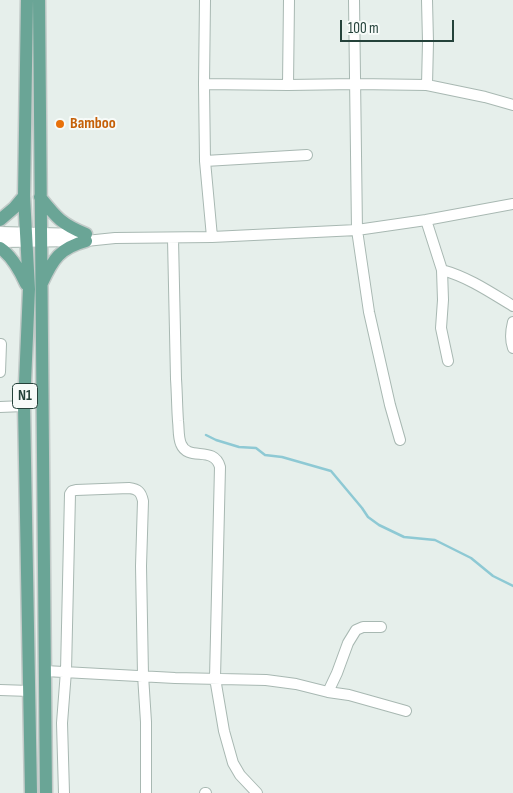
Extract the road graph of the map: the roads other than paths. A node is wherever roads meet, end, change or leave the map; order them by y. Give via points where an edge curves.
1 (27, 0) edge
2 (39, 0) edge
3 (205, 0) edge
4 (289, 0) edge
5 (354, 0) edge
6 (427, 0) edge
7 (204, 84) junction
8 (356, 84) junction
9 (288, 85) junction
10 (427, 85) junction
11 (513, 105) edge
12 (307, 155) dead end
13 (205, 161) junction
14 (24, 196) junction
15 (40, 196) junction
16 (513, 204) edge
17 (0, 220) edge
18 (426, 220) junction
19 (357, 230) junction
20 (0, 232) edge
21 (26, 237) junction
22 (41, 237) junction
23 (212, 237) junction
24 (86, 238) junction
25 (174, 238) junction
26 (0, 242) edge
27 (0, 248) edge
28 (442, 270) junction
29 (35, 287) junction
30 (513, 306) edge
31 (513, 322) edge
32 (1, 344) edge
33 (513, 348) edge
34 (448, 361) dead end
35 (0, 372) edge
36 (24, 406) junction
37 (0, 408) edge
38 (400, 440) dead end
39 (381, 627) dead end
40 (45, 671) junction
41 (66, 671) junction
42 (143, 676) junction
43 (215, 678) junction
44 (0, 690) edge
45 (30, 691) junction
46 (328, 692) junction
47 (406, 711) dead end
48 (31, 793) edge
49 (46, 793) edge
50 (64, 793) edge
51 (146, 793) edge
52 (257, 793) edge

1 - 14 main road, N1
2 - 15 main road, N1
3 - 7 street
4 - 9 street
5 - 8 street
6 - 10 street
7 - 9 street
7 - 13 street
8 - 9 street
8 - 10 street
8 - 19 street
10 - 11 street
12 - 13 street
13 - 23 street
14 - 17 main road
14 - 21 main road, N1
15 - 22 main road, N1
15 - 24 main road via 62,222
16 - 18 street
18 - 19 street
18 - 28 street
19 - 23 street
19 - 38 street via 368,312
20 - 21 street
21 - 22 street
21 - 26 street
21 - 29 main road, N1
22 - 24 street
22 - 29 main road, N1
23 - 25 street
24 - 25 street
24 - 29 main road via 62,252
25 - 43 street via 181,444 184,450 214,457 220,466
27 - 29 main road
28 - 30 street
28 - 34 street via 441,328
29 - 36 main road, N1
29 - 40 main road, N1
31 - 33 street
32 - 35 street
36 - 37 street
36 - 45 main road, N1
39 - 46 street via 356,630
40 - 41 street
40 - 49 main road, N1
41 - 42 street
41 - 42 street via 70,494 76,490 135,488 143,501
41 - 50 street via 62,723
42 - 43 street
42 - 51 street
43 - 46 street via 275,680
43 - 52 street via 233,763
44 - 45 street
45 - 48 main road, N1
46 - 47 street

